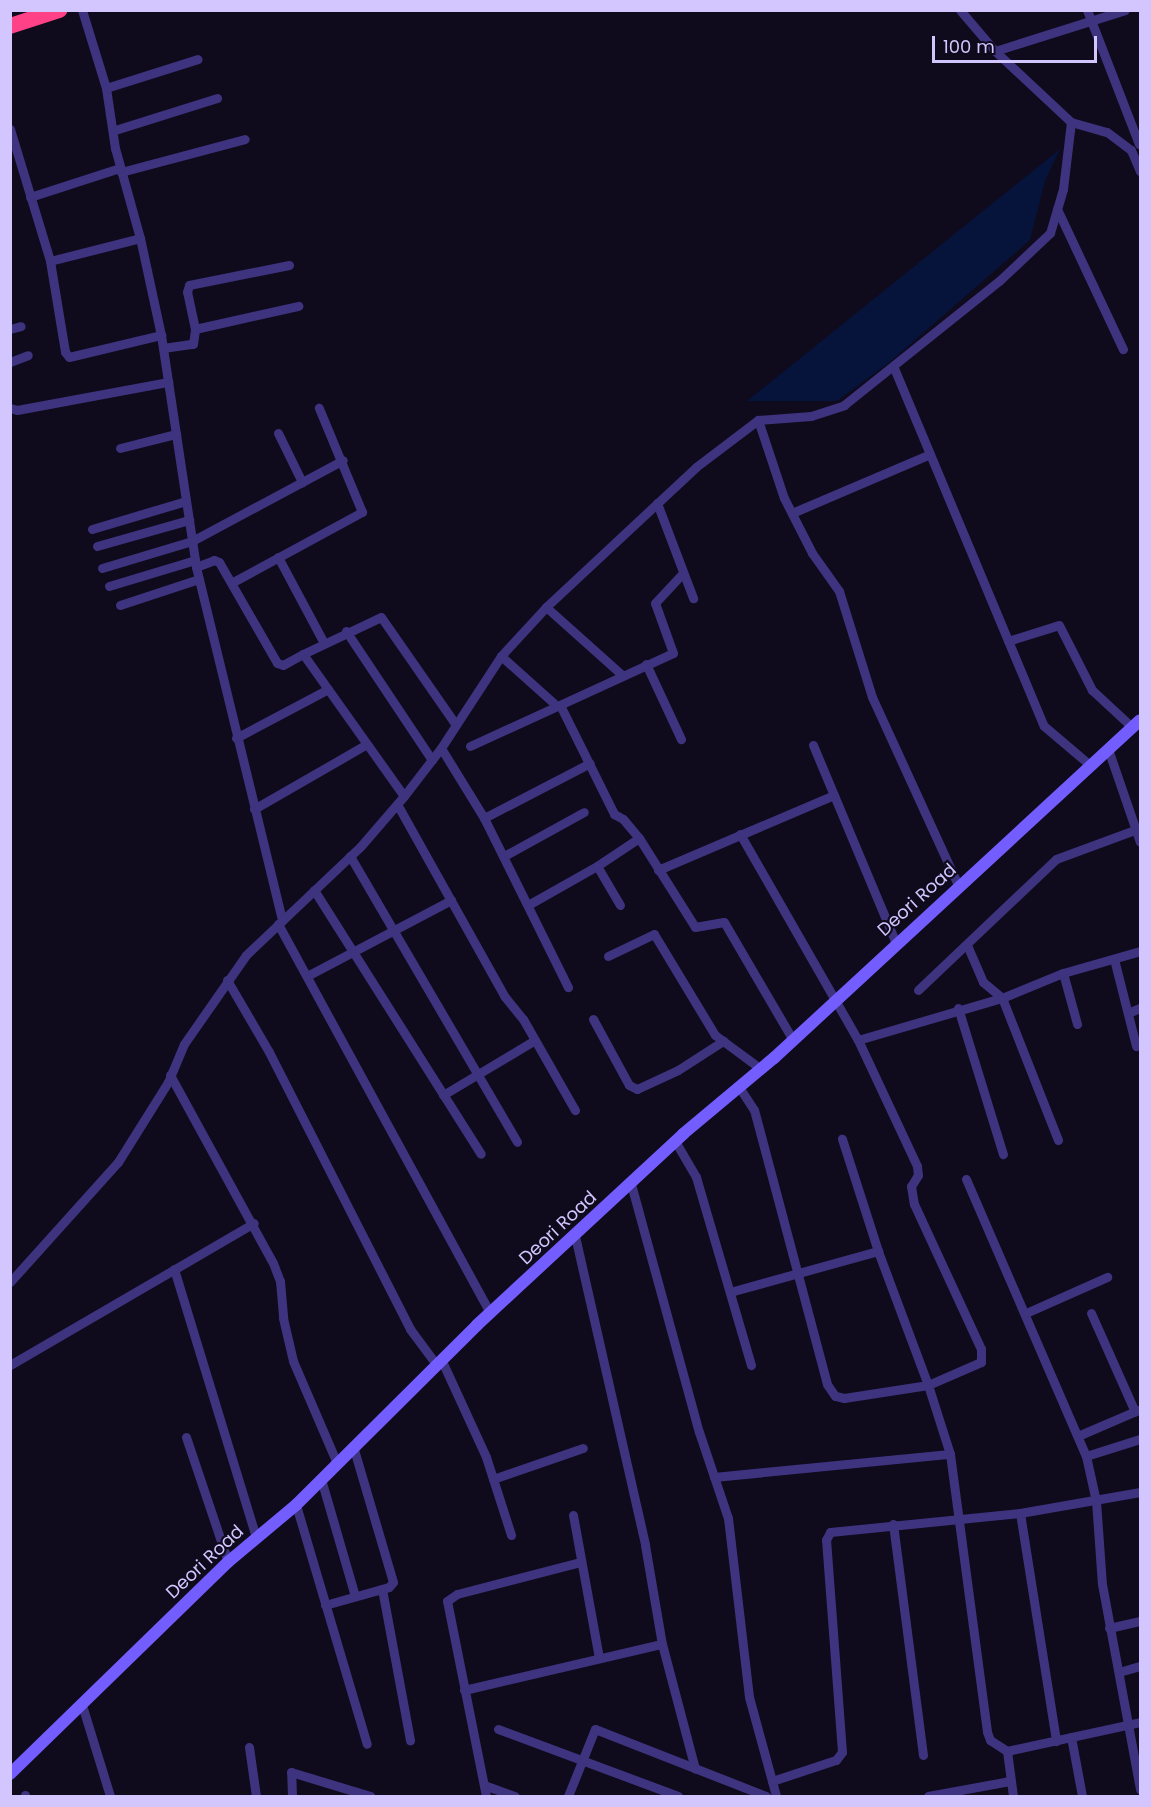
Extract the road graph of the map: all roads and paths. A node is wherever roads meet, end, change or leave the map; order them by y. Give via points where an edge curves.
1 (59, 10) edge
2 (82, 10) edge
3 (960, 10) edge
4 (1125, 10) edge
5 (1089, 15) edge
6 (17, 20) edge
7 (995, 51) junction
8 (198, 59) dead end
9 (106, 88) junction
10 (217, 98) dead end
11 (1071, 122) junction
12 (10, 129) edge
13 (115, 130) junction
14 (245, 139) dead end
15 (1137, 145) edge
16 (121, 170) junction
17 (1140, 171) edge
18 (30, 197) junction
19 (1057, 209) junction
20 (141, 238) junction
21 (50, 261) junction
22 (289, 265) dead end
23 (298, 306) dead end
24 (21, 326) dead end
25 (195, 328) junction
26 (10, 329) edge
27 (161, 335) junction
28 (163, 348) junction
29 (1123, 349) dead end
30 (28, 355) dead end
31 (10, 362) edge
32 (894, 368) junction
33 (168, 382) junction
34 (10, 408) edge
35 (319, 408) dead end
36 (758, 420) junction
37 (278, 433) dead end
38 (176, 434) junction
39 (120, 448) dead end
40 (930, 454) junction
41 (343, 460) junction
42 (302, 482) junction
43 (186, 501) junction
44 (657, 503) junction
45 (792, 513) junction
46 (189, 520) junction
47 (92, 529) dead end
48 (192, 541) junction
49 (97, 546) dead end
50 (278, 557) junction
51 (196, 563) junction
52 (102, 568) dead end
53 (683, 573) junction
54 (199, 579) junction
55 (233, 582) junction
56 (109, 586) dead end
57 (693, 598) dead end
58 (120, 605) dead end
59 (546, 607) junction
60 (346, 631) junction
61 (1008, 641) junction
62 (324, 643) junction
63 (303, 654) junction
64 (501, 656) junction
65 (646, 664) junction
66 (622, 675) junction
67 (328, 688) junction
68 (558, 705) junction
69 (1136, 723) edge
70 (456, 725) junction
71 (236, 738) junction
72 (681, 739) dead end
73 (367, 744) junction
74 (470, 746) dead end
75 (813, 746) dead end
76 (441, 748) junction
77 (1108, 749) junction
78 (432, 760) junction
79 (590, 763) junction
80 (1090, 765) junction
81 (834, 795) junction
82 (400, 800) junction
83 (254, 809) junction
84 (584, 812) dead end
85 (484, 818) junction
86 (1137, 829) junction
87 (740, 834) junction
88 (639, 838) junction
89 (1140, 842) edge
90 (350, 856) junction
91 (504, 856) junction
92 (597, 866) junction
93 (658, 870) junction
94 (959, 887) junction
95 (314, 890) junction
96 (451, 900) junction
97 (528, 905) junction
98 (620, 905) dead end
99 (280, 923) junction
100 (392, 928) junction
101 (896, 943) junction
102 (967, 945) junction
103 (352, 951) junction
104 (1140, 951) edge
105 (608, 956) dead end
106 (1114, 959) junction
107 (1064, 973) junction
108 (307, 976) junction
109 (227, 980) junction
110 (568, 987) dead end
111 (918, 990) dead end
112 (1002, 998) junction
113 (834, 1001) junction
114 (958, 1008) junction
115 (1140, 1008) edge
116 (1128, 1013) junction
117 (592, 1019) dead end
118 (1077, 1024) dead end
119 (535, 1040) junction
120 (793, 1040) junction
121 (858, 1040) junction
122 (723, 1041) junction
123 (1136, 1046) dead end
124 (761, 1069) junction
125 (477, 1074) junction
126 (170, 1075) junction
127 (739, 1087) junction
128 (443, 1095) junction
129 (575, 1110) dead end
130 (842, 1139) dead end
131 (1058, 1140) dead end
132 (675, 1141) junction
133 (517, 1142) dead end
134 (481, 1154) dead end
135 (1004, 1154) dead end
136 (966, 1179) dead end
137 (632, 1184) junction
138 (254, 1223) junction
139 (575, 1236) junction
140 (878, 1251) junction
141 (174, 1269) junction
142 (801, 1274) junction
143 (1107, 1277) dead end
144 (10, 1282) edge
145 (730, 1292) junction
146 (490, 1313) junction
147 (1026, 1313) junction
148 (1091, 1313) dead end
149 (439, 1362) junction
150 (10, 1365) edge
151 (751, 1365) dead end
152 (928, 1385) junction
153 (1138, 1411) edge
154 (1080, 1435) junction
155 (186, 1437) dead end
156 (1140, 1439) edge
157 (353, 1446) junction
158 (583, 1448) dead end
159 (950, 1454) junction
160 (1086, 1456) junction
161 (337, 1463) junction
162 (714, 1476) junction
163 (321, 1479) junction
164 (493, 1479) junction
165 (1140, 1492) edge
166 (1096, 1501) junction
167 (296, 1505) junction
168 (1020, 1513) junction
169 (573, 1515) dead end
170 (958, 1520) junction
171 (893, 1524) junction
172 (511, 1535) dead end
173 (256, 1538) junction
174 (228, 1562) junction
175 (581, 1562) junction
176 (381, 1589) junction
177 (355, 1596) junction
178 (325, 1605) junction
179 (1140, 1621) edge
180 (1110, 1628) junction
181 (662, 1644) junction
182 (599, 1658) junction
183 (1140, 1666) edge
184 (1119, 1672) junction
185 (464, 1690) junction
186 (82, 1705) junction
187 (1140, 1722) edge
188 (1128, 1725) junction
189 (498, 1729) dead end
190 (1071, 1737) junction
191 (410, 1740) dead end
192 (1056, 1741) junction
193 (367, 1744) dead end
194 (249, 1747) dead end
195 (1007, 1751) junction
196 (923, 1755) dead end
197 (581, 1759) junction
198 (695, 1768) junction
199 (10, 1774) edge
200 (772, 1781) junction
201 (1010, 1781) junction
202 (484, 1785) junction
203 (1140, 1790) edge
204 (110, 1797) edge
205 (256, 1797) edge
206 (292, 1797) edge
207 (370, 1797) edge
208 (486, 1797) edge
209 (515, 1797) edge
210 (568, 1797) edge
211 (678, 1797) edge
212 (766, 1797) edge
213 (776, 1797) edge
214 (928, 1797) edge
215 (1013, 1797) edge
216 (1082, 1797) edge

1 - 6 highway
2 - 9 street
3 - 7 street
4 - 5 street
5 - 7 street
5 - 15 street
7 - 11 street
8 - 9 street
9 - 13 street
10 - 13 street
11 - 15 street
11 - 19 street
12 - 18 street
13 - 16 street
14 - 16 street
15 - 17 street
16 - 18 street
16 - 20 street
18 - 21 street
19 - 29 street
19 - 32 street via 1050,232 999,281
20 - 21 street
20 - 27 street
21 - 27 street via 69,357
22 - 25 street via 189,285
23 - 25 street
24 - 26 street
25 - 28 street via 191,346
27 - 28 street
28 - 33 street
30 - 31 street
32 - 36 street via 829,412
32 - 40 street
33 - 34 street via 17,410
33 - 38 street
35 - 41 street
36 - 44 street via 696,466
36 - 45 street
37 - 42 street
38 - 39 street
38 - 43 street
40 - 45 street
40 - 61 street
41 - 42 street
41 - 50 street via 363,508 359,515
42 - 48 street
43 - 46 street
43 - 47 street
44 - 53 street
44 - 59 street
45 - 94 street via 812,553 839,591 872,697
46 - 48 street
46 - 49 street
48 - 51 street
48 - 52 street
50 - 55 street
50 - 62 street
51 - 54 street
51 - 55 street via 216,560
51 - 56 street
53 - 57 street
53 - 65 street via 655,603 674,651
54 - 58 street
54 - 71 street
55 - 63 street via 277,663 283,665
59 - 64 street
59 - 66 street
60 - 62 street
60 - 70 street via 374,617 385,620
60 - 78 street
61 - 69 street via 1059,625 1092,690
61 - 80 street via 1044,726
62 - 63 street
63 - 67 street
64 - 68 street
64 - 70 street
65 - 66 street
65 - 72 street
66 - 68 street
67 - 71 street
67 - 73 street
68 - 74 street
68 - 79 street
69 - 77 street, Deori Road
70 - 76 street
71 - 83 street
73 - 82 street
73 - 83 street
75 - 81 street
76 - 78 street
76 - 85 street
77 - 80 street, Deori Road
77 - 86 street
78 - 82 street
79 - 85 street
79 - 88 street via 614,814
80 - 94 street, Deori Road
81 - 87 street
81 - 101 street
82 - 90 street
82 - 96 street
83 - 99 street
84 - 91 street
85 - 91 street
86 - 89 street
86 - 102 street via 1056,859
87 - 93 street
87 - 113 street
88 - 92 street
88 - 93 street
90 - 95 street
90 - 100 street
91 - 97 street
92 - 97 street
92 - 98 street
93 - 120 street via 695,927 724,922
94 - 101 street, Deori Road
95 - 99 street
95 - 103 street
96 - 100 street
96 - 119 street via 505,997
97 - 110 street
99 - 108 street
99 - 109 street via 246,955
100 - 103 street
100 - 125 street
101 - 113 street, Deori Road
102 - 111 street
102 - 112 street via 983,982
103 - 108 street
103 - 128 street
104 - 106 street
105 - 122 street via 654,934 715,1035
106 - 107 street
106 - 116 street
107 - 112 street
107 - 118 street
108 - 146 street
109 - 126 street via 184,1044
109 - 149 street via 269,1052 410,1329
112 - 114 street
112 - 131 street
113 - 120 street, Deori Road
113 - 121 street
114 - 121 street
114 - 135 street
115 - 116 street
116 - 123 street
117 - 122 street via 628,1085 637,1089 678,1070
119 - 125 street
119 - 129 street
120 - 124 street, Deori Road
121 - 152 street via 917,1166 918,1175 911,1186 914,1204 981,1349 981,1362
122 - 124 street
124 - 127 street, Deori Road
125 - 128 street
125 - 133 street
126 - 138 street
126 - 144 street via 118,1162
127 - 132 street, Deori Road
127 - 142 street via 754,1110
128 - 134 street
130 - 140 street
132 - 137 street, Deori Road
132 - 145 street via 696,1177
136 - 147 street
137 - 139 street, Deori Road
137 - 162 street
138 - 141 street
138 - 161 street via 280,1281 283,1318 294,1361
139 - 146 street, Deori Road
139 - 181 street via 645,1545
140 - 142 street
140 - 152 street
141 - 150 street
141 - 173 street
142 - 145 street
142 - 152 street via 827,1383 835,1396 844,1398
143 - 147 street
145 - 151 street
146 - 149 street, Deori Road
147 - 154 street
148 - 153 street
149 - 157 street, Deori Road
149 - 164 street
152 - 159 street
153 - 154 street
154 - 160 street
155 - 174 street
156 - 160 street
157 - 161 street, Deori Road
157 - 176 street via 393,1580
158 - 164 street
159 - 162 street
159 - 170 street
160 - 166 street
161 - 163 street, Deori Road
162 - 200 street via 729,1518 742,1652
163 - 167 street, Deori Road
163 - 177 street
164 - 172 street
165 - 166 street
166 - 168 street
166 - 180 street via 1102,1584
167 - 173 street, Deori Road
167 - 178 street
168 - 170 street
168 - 192 street
169 - 175 street
170 - 171 street
170 - 195 street via 987,1732 990,1740
171 - 196 street
171 - 200 street via 827,1534 842,1752 836,1760
173 - 174 street, Deori Road
174 - 186 street, Deori Road
175 - 182 street
175 - 185 street via 457,1594 447,1601
176 - 177 street
176 - 191 street
177 - 178 street
178 - 193 street
179 - 180 street
180 - 184 street
181 - 182 street
181 - 198 street
182 - 185 street
183 - 184 street
184 - 188 street
185 - 202 street
186 - 199 street, Deori Road
186 - 204 street
187 - 188 street
188 - 190 street
188 - 203 street
189 - 197 street
190 - 192 street
190 - 216 street
192 - 195 street
194 - 205 street
195 - 201 street
197 - 198 street via 595,1729
197 - 210 street
197 - 211 street
198 - 212 street
200 - 213 street
201 - 214 street
201 - 215 street
202 - 208 street
202 - 209 street
206 - 207 street via 291,1772

